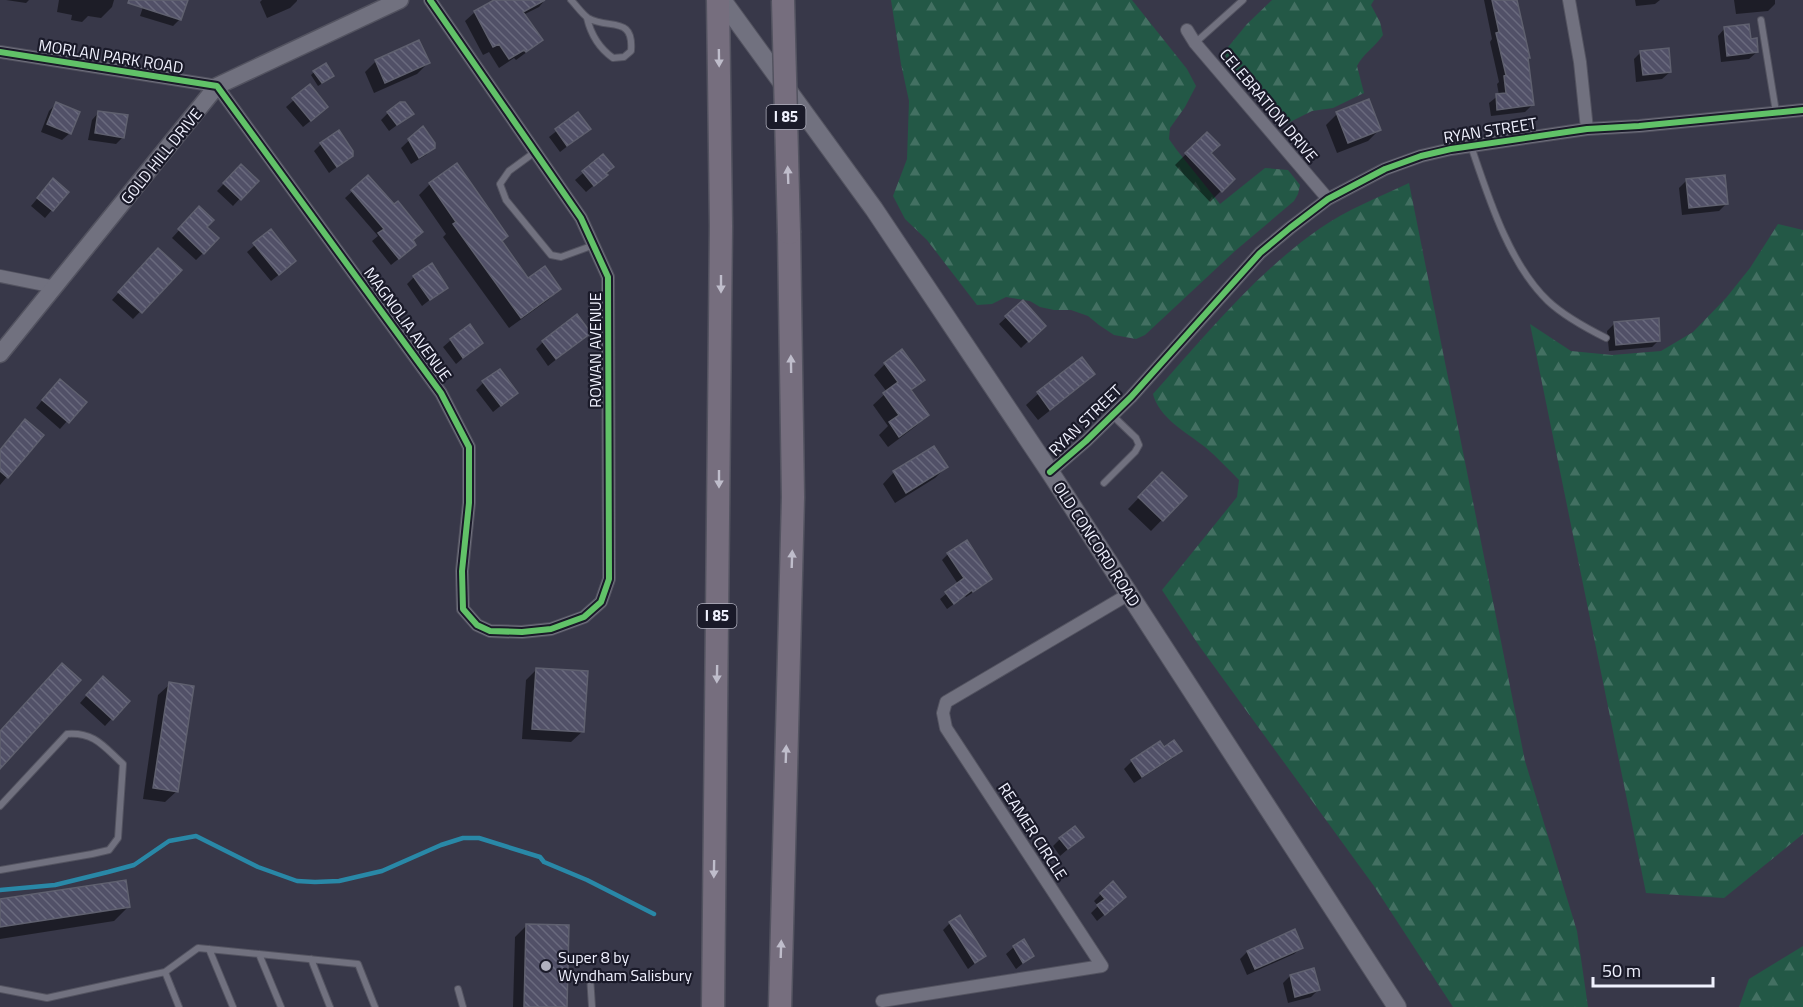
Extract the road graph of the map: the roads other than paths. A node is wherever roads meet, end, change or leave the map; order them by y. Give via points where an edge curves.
1 (400, 0) edge
2 (430, 0) edge
3 (571, 0) edge
4 (720, 0) edge
5 (783, 0) edge
6 (1243, 0) edge
7 (1569, 0) edge
8 (587, 18) junction
9 (1761, 20) dead end
10 (1187, 30) dead end
11 (1195, 43) junction
12 (0, 52) edge
13 (217, 86) junction
14 (1803, 110) edge
15 (1776, 113) junction
16 (1587, 129) junction
17 (1471, 146) junction
18 (535, 152) junction
19 (1328, 199) junction
20 (594, 245) junction
21 (0, 276) edge
22 (56, 287) junction
23 (1606, 338) dead end
24 (0, 354) edge
25 (1112, 415) junction
26 (1050, 472) junction
27 (1104, 483) dead end
28 (1129, 594) junction
29 (466, 613) joint
30 (0, 807) edge
31 (0, 870) edge
32 (209, 950) junction
33 (259, 954) junction
34 (311, 959) junction
35 (165, 972) junction
36 (590, 976) dead end
37 (0, 989) edge
38 (458, 989) dead end
39 (882, 1001) dead end
40 (179, 1007) edge
41 (233, 1007) edge
42 (281, 1007) edge
43 (330, 1007) edge
44 (375, 1007) edge
45 (463, 1007) edge
46 (592, 1007) edge
47 (713, 1007) edge
48 (780, 1007) edge
49 (1397, 1007) edge

1 - 13 street, GOLD HILL DRIVE
2 - 18 street, ROWAN AVENUE
3 - 8 lane
4 - 26 main road, OLD CONCORD ROAD via 874,209
4 -> 47 highway, I 85
48 -> 5 highway, I 85, bridge via 793,496
6 - 11 lane
7 - 16 street
8 - 8 lane via 628,30 631,51 614,58 606,53 589,29
9 - 15 lane
10 - 11 street, CELEBRATION DRIVE
11 - 19 street, CELEBRATION DRIVE
12 - 13 street, MORLAN PARK ROAD
13 - 22 street, GOLD HILL DRIVE
13 - 29 street, MAGNOLIA AVENUE via 441,393 469,447 469,503 462,571
14 - 15 street, RYAN STREET
15 - 16 street, RYAN STREET
16 - 17 street, RYAN STREET
17 - 19 street, RYAN STREET via 1421,156 1385,169
17 - 23 lane via 1489,200 1530,280 1548,301
18 - 20 street, ROWAN AVENUE via 581,218
18 - 20 lane via 509,171 500,184 506,200 551,255 561,257
19 - 25 street, RYAN STREET via 1260,253
20 - 29 street, ROWAN AVENUE via 608,277 609,579 601,602 584,617 551,629 490,631
21 - 22 street
22 - 24 street, GOLD HILL DRIVE
25 - 26 street, RYAN STREET
25 - 27 lane via 1139,445
26 - 28 main road, OLD CONCORD ROAD
28 - 39 street, REAMER CIRCLE via 946,702 943,713 946,728 1102,966
28 - 49 main road, OLD CONCORD ROAD
30 - 31 lane via 68,734 90,735 123,764 118,838 109,850
32 - 33 lane
32 - 35 lane via 198,948
32 - 41 lane
33 - 34 lane
33 - 42 lane
34 - 43 lane
34 - 44 lane via 358,964
35 - 37 lane via 47,998
35 - 40 lane
36 - 46 lane
38 - 45 lane

